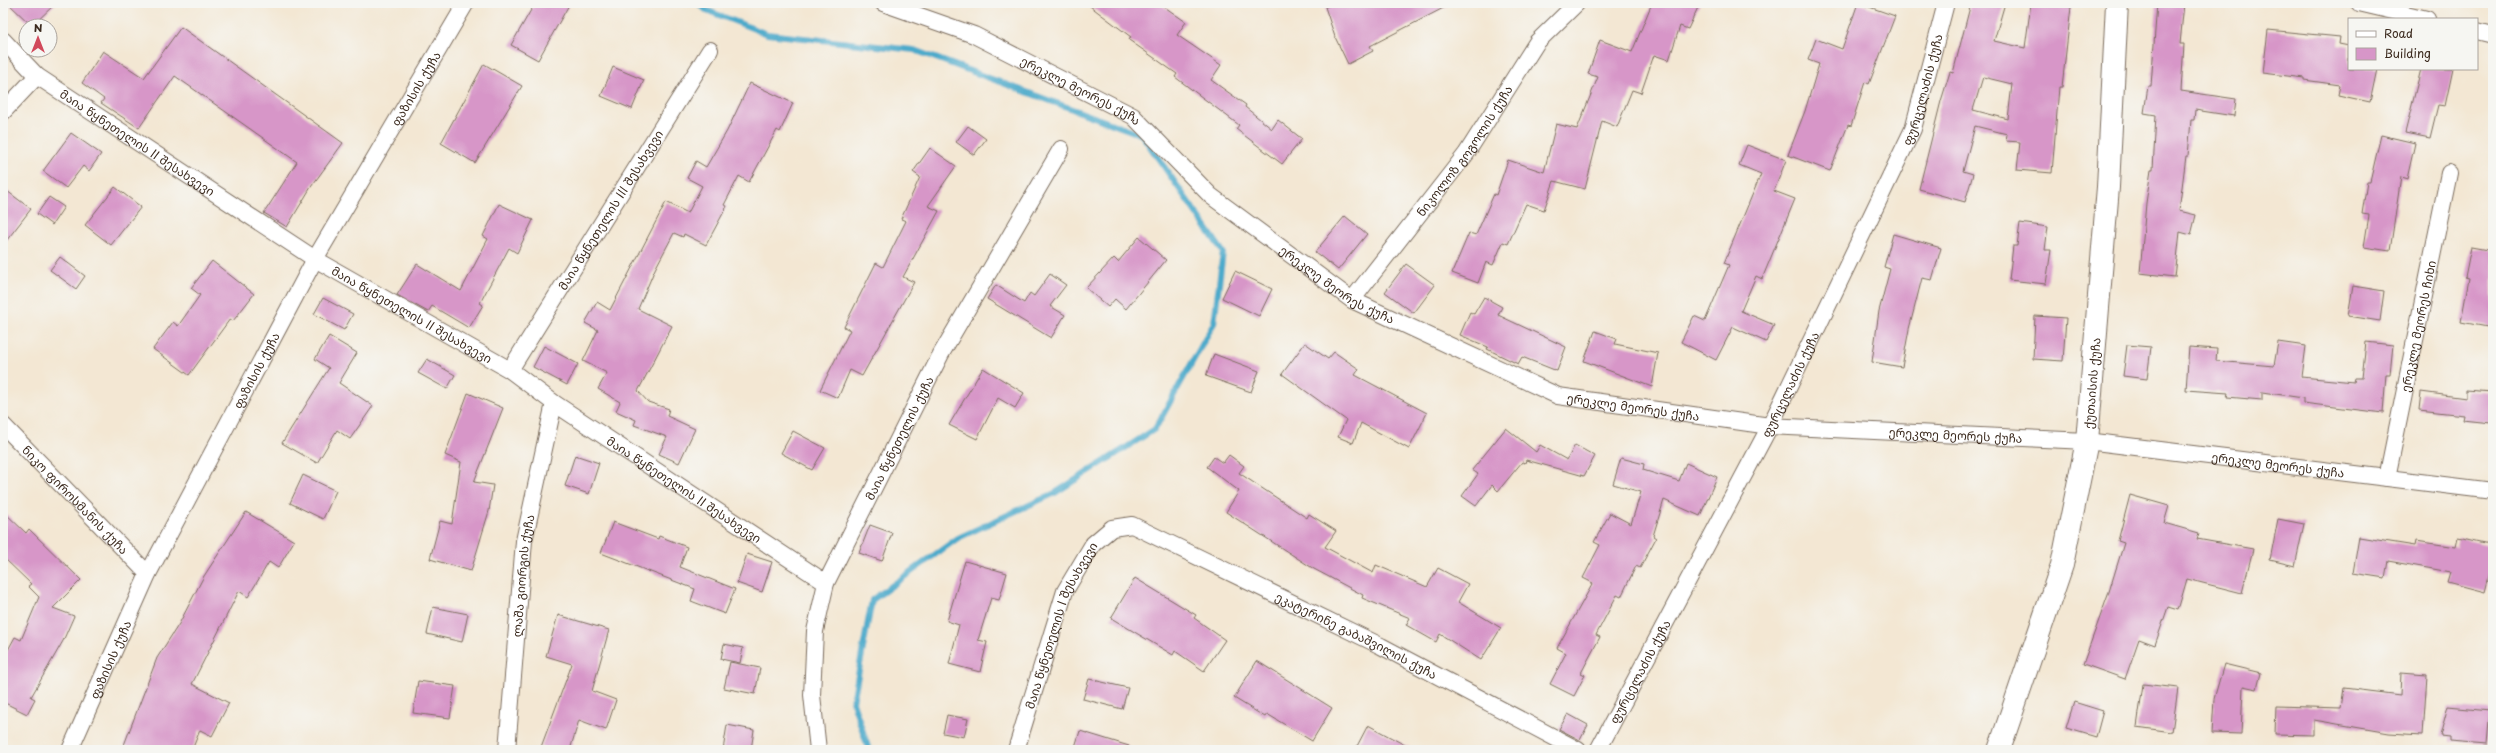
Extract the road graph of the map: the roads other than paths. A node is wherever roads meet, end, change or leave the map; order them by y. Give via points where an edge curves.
1 (466, 3) edge
2 (883, 3) edge
3 (1576, 3) edge
4 (1946, 3) edge
5 (2117, 3) edge
6 (2359, 3) edge
7 (2423, 18) edge
8 (2478, 31) edge
9 (2493, 35) edge
10 (3, 40) edge
11 (710, 50) dead end
12 (37, 76) junction
13 (3, 112) edge
14 (1061, 149) dead end
15 (2449, 173) dead end
16 (315, 260) junction
17 (1352, 300) junction
18 (510, 370) junction
19 (554, 403) junction
20 (3, 425) edge
21 (1770, 426) junction
22 (2087, 441) junction
23 (2387, 478) junction
24 (2493, 491) edge
25 (1132, 525) joint
26 (148, 574) junction
27 (826, 583) junction
28 (70, 750) edge
29 (507, 750) edge
30 (818, 750) edge
31 (1016, 750) edge
32 (1578, 750) edge
33 (1598, 750) edge
34 (1999, 750) edge

1 - 16 street, ფაზისის ქუჩა
2 - 17 street, ერეკლე მეორეს ქუჩა via 974,35 1133,116 1211,196
3 - 17 street, ნიკოლოზ გოგოლის ქუჩა via 1537,42 1466,154
4 - 21 street, ფურცელაძის ქუჩა via 1913,129
5 - 22 street, ქუთაისის ქუჩა via 2108,186
6 - 7 street
8 - 9 street
10 - 12 street, მაია წყნეთელის II შესახვევი
11 - 18 street, მაია წყნეთელის III შესახვევი
12 - 13 street
12 - 16 street, მაია წყნეთელის II შესახვევი
14 - 27 street, მაია წყნეთელის ქუჩა via 940,354
15 - 23 street, ერეკლე მეორეს ჩიხი
16 - 18 street, მაია წყნეთელის II შესახვევი
16 - 26 street, ფაზისის ქუჩა
17 - 21 street, ერეკლე მეორეს ქუჩა via 1558,396
18 - 19 street, მაია წყნეთელის II შესახვევი
19 - 27 street, მაია წყნეთელის II შესახვევი
19 - 29 street, ლაშა გიორგის ქუჩა via 524,540
20 - 26 street, ნიკო ფიროსმანის ქუჩა
21 - 22 street, ერეკლე მეორეს ქუჩა
21 - 33 street, ფურცელაძის ქუჩა
22 - 23 street, ერეკლე მეორეს ქუჩა
22 - 34 street, ქუთაისის ქუჩა via 2062,565
23 - 24 street, ერეკლე მეორეს ქუჩა
25 - 31 street, მაია წყნეთელის I შესახვევი via 1112,528 1092,544 1065,591
25 - 32 street, ეკატერინე გაბაშვილის ქუჩა via 1381,646
26 - 28 street, ფაზისის ქუჩა
27 - 30 street, მაია წყნეთელის ქუჩა via 815,632 813,671 812,695

